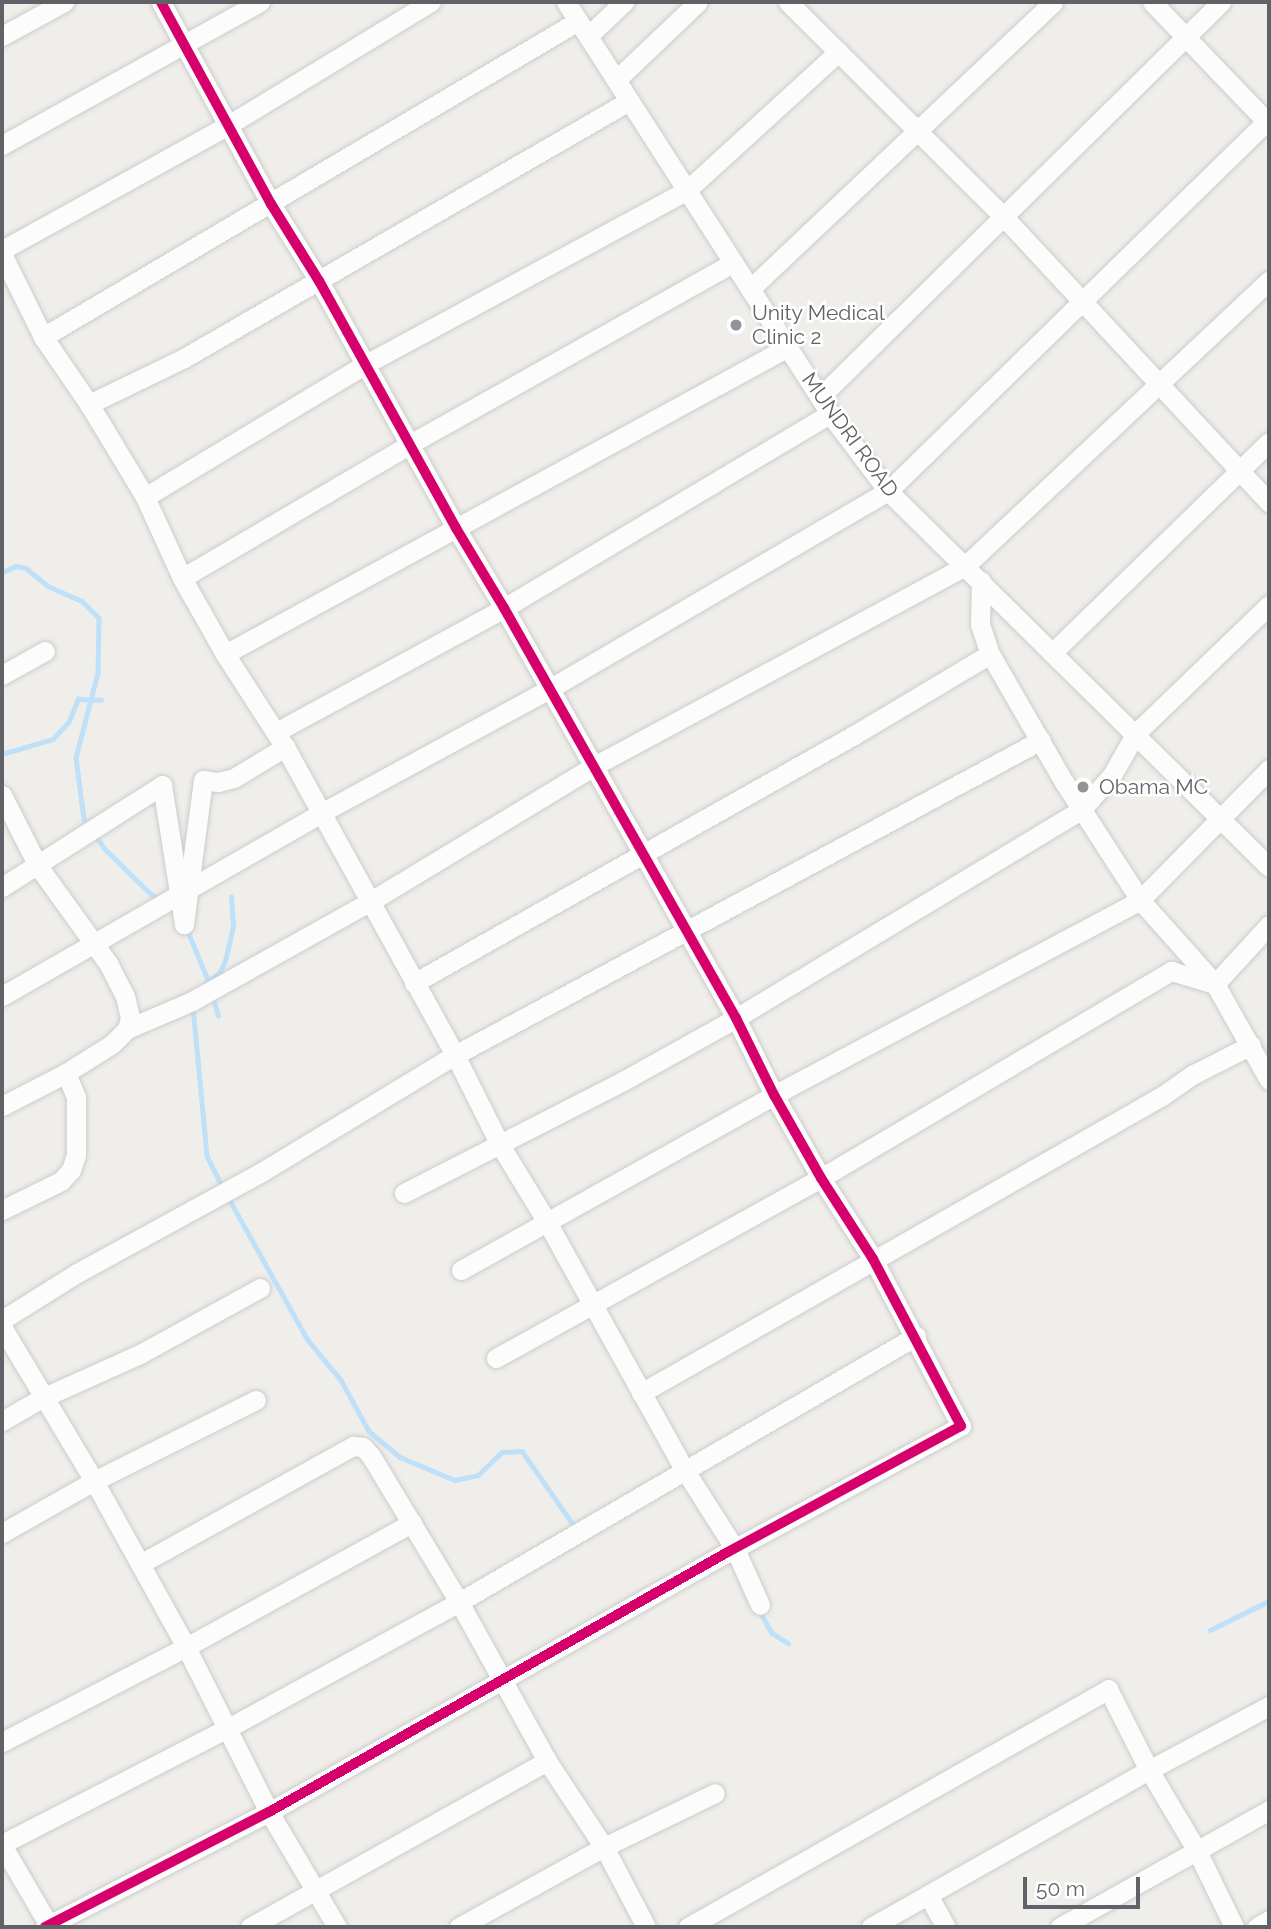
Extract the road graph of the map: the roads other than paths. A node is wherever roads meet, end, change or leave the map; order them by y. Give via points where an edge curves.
1 (64, 2) edge
2 (161, 2) edge
3 (260, 2) edge
4 (431, 2) edge
5 (566, 2) edge
6 (624, 2) edge
7 (698, 2) edge
8 (788, 2) edge
9 (1053, 2) edge
10 (1152, 2) edge
11 (1221, 2) edge
12 (583, 28) junction
13 (2, 36) edge
14 (1184, 38) junction
15 (186, 45) junction
16 (838, 52) junction
17 (616, 80) junction
18 (629, 101) junction
19 (1268, 122) edge
20 (230, 124) junction
21 (918, 131) junction
22 (2, 145) edge
23 (687, 190) junction
24 (271, 204) junction
25 (1003, 216) junction
26 (2, 252) edge
27 (733, 263) junction
28 (319, 281) junction
29 (1269, 281) edge
30 (750, 289) junction
31 (1080, 301) junction
32 (43, 337) junction
33 (788, 347) junction
34 (364, 365) junction
35 (1160, 385) junction
36 (89, 404) junction
37 (825, 405) junction
38 (1269, 442) edge
39 (410, 444) junction
40 (1239, 471) junction
41 (888, 491) junction
42 (145, 497) junction
43 (1269, 502) edge
44 (456, 528) junction
45 (965, 566) junction
46 (182, 578) junction
47 (981, 582) junction
48 (1269, 605) edge
49 (504, 608) junction
50 (45, 651) dead end
51 (1053, 652) junction
52 (225, 654) junction
53 (990, 654) junction
54 (2, 675) edge
55 (549, 688) junction
56 (1136, 733) junction
57 (281, 739) junction
58 (1041, 740) junction
59 (594, 766) junction
60 (1269, 769) edge
61 (2, 795) edge
62 (1082, 810) junction
63 (321, 813) junction
64 (1221, 818) junction
65 (643, 853) junction
66 (38, 866) junction
67 (1269, 867) edge
68 (2, 887) edge
69 (1140, 900) junction
70 (370, 901) junction
71 (1269, 925) edge
72 (686, 929) junction
73 (95, 943) junction
74 (414, 983) junction
75 (1216, 984) junction
76 (2, 996) edge
77 (736, 1018) junction
78 (127, 1029) junction
79 (1251, 1045) junction
80 (455, 1055) junction
81 (66, 1073) junction
82 (1269, 1080) edge
83 (774, 1095) junction
84 (2, 1106) edge
85 (500, 1145) junction
86 (821, 1178) junction
87 (404, 1194) dead end
88 (2, 1210) edge
89 (548, 1222) junction
90 (873, 1259) junction
91 (461, 1270) dead end
92 (260, 1287) dead end
93 (593, 1305) junction
94 (2, 1320) edge
95 (2, 1327) edge
96 (916, 1336) junction
97 (496, 1358) dead end
98 (641, 1393) junction
99 (42, 1398) junction
100 (256, 1401) dead end
101 (2, 1421) edge
102 (684, 1469) junction
103 (94, 1480) junction
104 (412, 1524) junction
105 (2, 1532) edge
106 (735, 1549) junction
107 (140, 1564) junction
108 (458, 1602) junction
109 (760, 1605) dead end
110 (186, 1647) junction
111 (503, 1681) junction
112 (1269, 1706) edge
113 (228, 1728) junction
114 (2, 1742) edge
115 (547, 1761) junction
116 (1149, 1770) junction
117 (715, 1793) dead end
118 (1269, 1810) edge
119 (270, 1812) junction
120 (2, 1844) edge
121 (604, 1847) junction
122 (1196, 1849) junction
123 (315, 1891) junction
124 (928, 1895) junction
125 (1269, 1920) edge
126 (48, 1927) edge
127 (250, 1927) edge
128 (337, 1927) edge
129 (459, 1927) edge
130 (646, 1927) edge
131 (688, 1927) edge
132 (871, 1927) edge
133 (946, 1927) edge
134 (1060, 1927) edge
135 (1234, 1927) edge
136 (1257, 1927) edge

1 - 13 street
2 - 15 street
3 - 15 street
4 - 20 street
5 - 12 street, MUNDRI ROAD
6 - 12 street
7 - 17 street
8 - 16 street
9 - 21 street
10 - 14 street
11 - 14 street
12 - 17 street, MUNDRI ROAD
12 - 24 street
14 - 19 street
14 - 25 street
15 - 20 street
15 - 22 street
16 - 21 street
16 - 23 street
17 - 18 street, MUNDRI ROAD
18 - 23 street, MUNDRI ROAD
18 - 28 street
19 - 31 street
20 - 24 street
20 - 26 street
21 - 25 street
21 - 30 street
23 - 27 street, MUNDRI ROAD
23 - 34 street
24 - 28 street
24 - 32 street
25 - 31 street
25 - 37 street
26 - 32 street
27 - 30 street, MUNDRI ROAD
27 - 39 street
28 - 34 street
28 - 36 street via 184,358
29 - 35 street
30 - 33 street, MUNDRI ROAD
31 - 35 street
31 - 41 street
32 - 36 street
33 - 37 street, MUNDRI ROAD
33 - 44 street
34 - 39 street
34 - 42 street
35 - 40 street
35 - 45 street
36 - 42 street
37 - 41 street, MUNDRI ROAD
37 - 49 street
38 - 40 street
39 - 44 street
39 - 46 street
40 - 43 street
40 - 51 street
41 - 45 street, MUNDRI ROAD
41 - 55 street
42 - 46 street
44 - 49 street
44 - 52 street
45 - 47 street, MUNDRI ROAD
45 - 59 street
46 - 52 street
47 - 51 street, MUNDRI ROAD
47 - 53 street via 980,624
48 - 56 street
49 - 55 street
49 - 57 street
50 - 54 street
51 - 56 street, MUNDRI ROAD
52 - 57 street
53 - 58 street
53 - 65 street
55 - 59 street
55 - 63 street
56 - 62 street via 1112,775
56 - 64 street, MUNDRI ROAD
57 - 63 street
57 - 66 street via 234,778 203,780 184,924 162,786
58 - 62 street
58 - 72 street
59 - 65 street
59 - 70 street
60 - 64 street
61 - 66 street
62 - 69 street
62 - 77 street
63 - 70 street
63 - 73 street
64 - 67 street, MUNDRI ROAD
64 - 69 street
65 - 72 street
65 - 74 street
66 - 68 street
66 - 73 street
69 - 75 street
69 - 83 street
70 - 74 street
70 - 78 street via 192,1001
71 - 75 street
72 - 77 street
72 - 80 street
73 - 76 street
73 - 78 street via 130,1009
74 - 80 street
75 - 79 street
75 - 86 street via 1171,971
77 - 83 street
77 - 85 street
78 - 81 street
79 - 82 street
79 - 90 street
80 - 85 street
80 - 94 street
81 - 84 street
81 - 88 street via 76,1097 76,1155 71,1170 61,1181
83 - 86 street
83 - 89 street
85 - 87 street
85 - 89 street
86 - 90 street
86 - 93 street
89 - 91 street
89 - 93 street
90 - 96 street
90 - 98 street
92 - 99 street via 140,1354
93 - 97 street
93 - 98 street
95 - 99 street
96 - 102 street
96 - 106 street via 961,1426
98 - 102 street
99 - 101 street
99 - 103 street
100 - 103 street
102 - 106 street
102 - 108 street
103 - 105 street
103 - 107 street
104 - 107 street via 371,1456 363,1447 352,1446
104 - 108 street
104 - 110 street
106 - 109 street
106 - 111 street
107 - 110 street
108 - 111 street
108 - 113 street
110 - 113 street
110 - 114 street
111 - 115 street
111 - 119 street
112 - 116 street
113 - 119 street
113 - 120 street
115 - 121 street
115 - 123 street
116 - 122 street
116 - 124 street
116 - 131 street via 1108,1689
117 - 121 street
118 - 122 street
119 - 123 street
119 - 126 street
120 - 126 street
121 - 129 street
121 - 130 street
122 - 134 street
122 - 135 street
123 - 127 street
123 - 128 street
124 - 132 street
124 - 133 street
125 - 136 street

